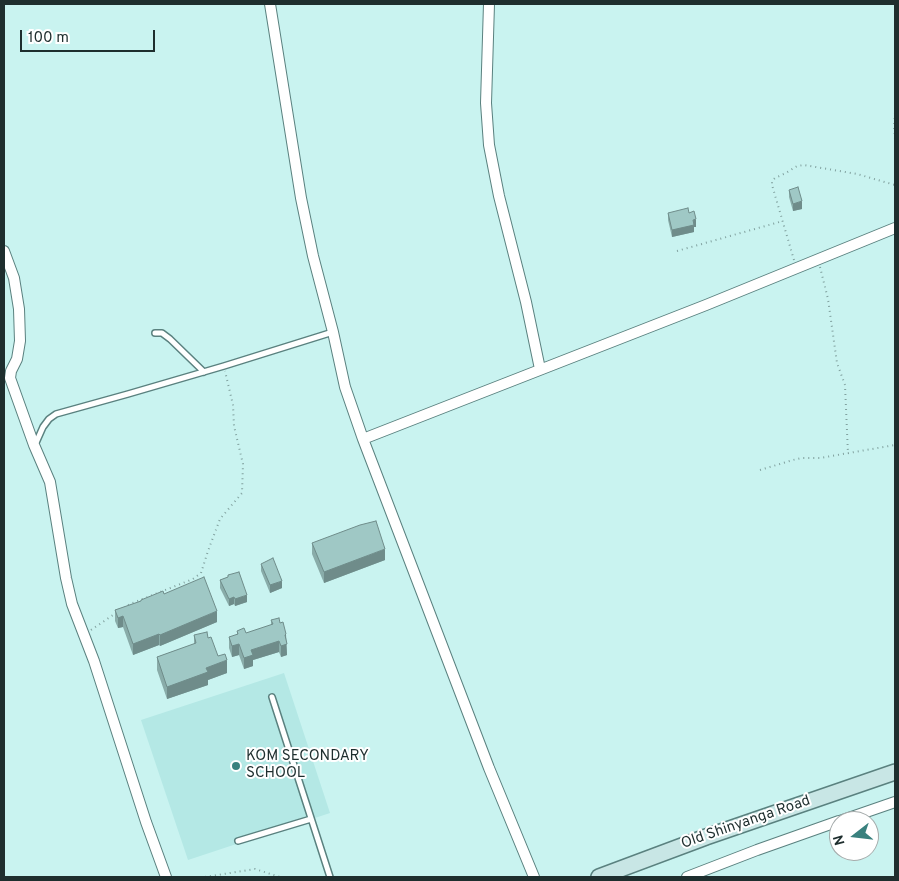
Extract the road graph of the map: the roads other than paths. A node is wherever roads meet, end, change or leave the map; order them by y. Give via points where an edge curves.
1 (270, 4) edge
2 (489, 4) edge
3 (895, 228) edge
4 (4, 251) edge
5 (333, 332) junction
6 (155, 333) dead end
7 (540, 369) junction
8 (204, 372) junction
9 (363, 439) junction
10 (34, 445) junction
11 (272, 697) dead end
12 (895, 772) edge
13 (895, 802) edge
14 (868, 811) edge
15 (311, 820) junction
16 (829, 825) edge
17 (238, 841) dead end
18 (699, 875) edge
19 (166, 877) edge
20 (330, 877) edge
21 (534, 877) edge
22 (598, 877) edge
23 (687, 877) edge

1 - 5 street via 312,256
2 - 7 street via 486,103 489,144
3 - 7 street
4 - 10 street via 20,309 20,340 10,378
5 - 8 lane
5 - 9 street
6 - 8 lane via 170,339
7 - 9 street
8 - 10 lane via 56,414 43,426
9 - 21 street via 488,768
10 - 19 street via 50,482 68,590
11 - 15 lane
12 - 22 main road, Old Shinyanga Road
13 - 14 street
15 - 17 lane
15 - 20 lane
16 - 18 street
18 - 23 street

